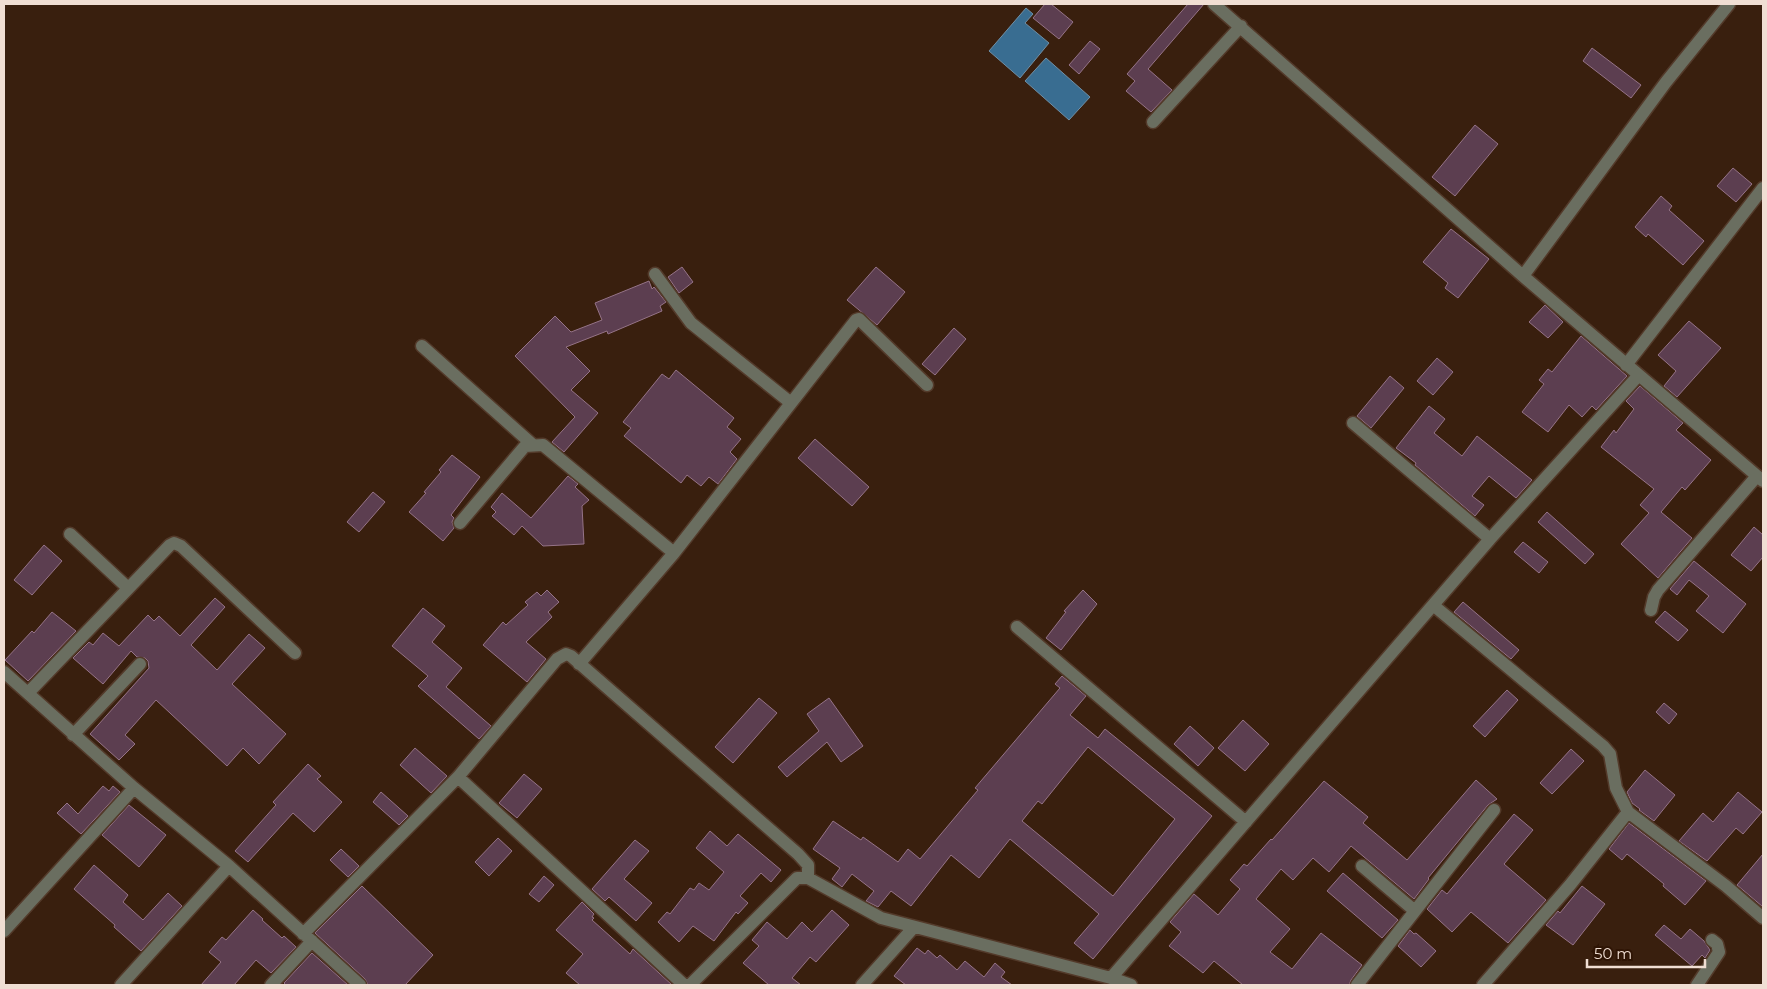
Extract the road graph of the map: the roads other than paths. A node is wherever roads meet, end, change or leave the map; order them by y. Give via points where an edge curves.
1 (1214, 4) edge
2 (1729, 4) edge
3 (1241, 26) junction
4 (1153, 122) dead end
5 (1763, 188) edge
6 (654, 274) dead end
7 (1523, 276) junction
8 (422, 346) dead end
9 (1626, 365) junction
10 (1638, 376) junction
11 (927, 384) dead end
12 (790, 403) junction
13 (1353, 423) dead end
14 (534, 445) junction
15 (1760, 479) edge
16 (460, 523) dead end
17 (70, 534) dead end
18 (1490, 539) junction
19 (674, 553) junction
20 (128, 588) junction
21 (1433, 605) junction
22 (1651, 610) dead end
23 (1017, 627) dead end
24 (295, 653) dead end
25 (140, 664) dead end
26 (579, 664) junction
27 (4, 672) edge
28 (28, 693) junction
29 (73, 735) junction
30 (458, 777) junction
31 (134, 788) junction
32 (1494, 810) dead end
33 (1628, 812) junction
34 (1246, 822) junction
35 (228, 866) junction
36 (1362, 866) dead end
37 (808, 878) junction
38 (1416, 911) junction
39 (1763, 918) edge
40 (914, 927) junction
41 (4, 931) edge
42 (308, 937) junction
43 (1712, 940) dead end
44 (1111, 978) junction
45 (121, 985) edge
46 (271, 985) edge
47 (360, 985) edge
48 (684, 985) edge
49 (690, 985) edge
50 (862, 985) edge
51 (1131, 985) edge
52 (1357, 985) edge
53 (1483, 985) edge
54 (1697, 985) edge

1 - 3 street
2 - 7 street via 1666,82
3 - 4 street
3 - 7 street
5 - 9 street
6 - 12 street via 691,323
7 - 9 street
8 - 14 street
9 - 10 street
10 - 15 street
10 - 18 street
11 - 12 street via 858,319
12 - 19 street
13 - 18 street
14 - 16 street via 525,446
14 - 19 street via 543,445 559,457
15 - 22 street via 1658,590
17 - 20 street
18 - 21 street
19 - 26 street
20 - 24 street via 170,545 177,544
20 - 28 street
21 - 33 street via 1603,746 1610,754 1616,788
21 - 34 street
23 - 34 street
25 - 29 street
26 - 30 street via 566,654 557,660
26 - 37 street via 798,854 808,865
27 - 28 street
28 - 29 street
29 - 31 street
30 - 42 street
30 - 48 street
31 - 35 street
31 - 41 street
32 - 38 street
33 - 39 street
33 - 53 street
34 - 44 street
35 - 42 street
35 - 45 street
36 - 38 street
37 - 40 street via 881,918
37 - 49 street via 797,878
38 - 52 street
40 - 44 street
40 - 50 street
42 - 46 street
42 - 47 street
43 - 54 street via 1719,952
44 - 51 street

